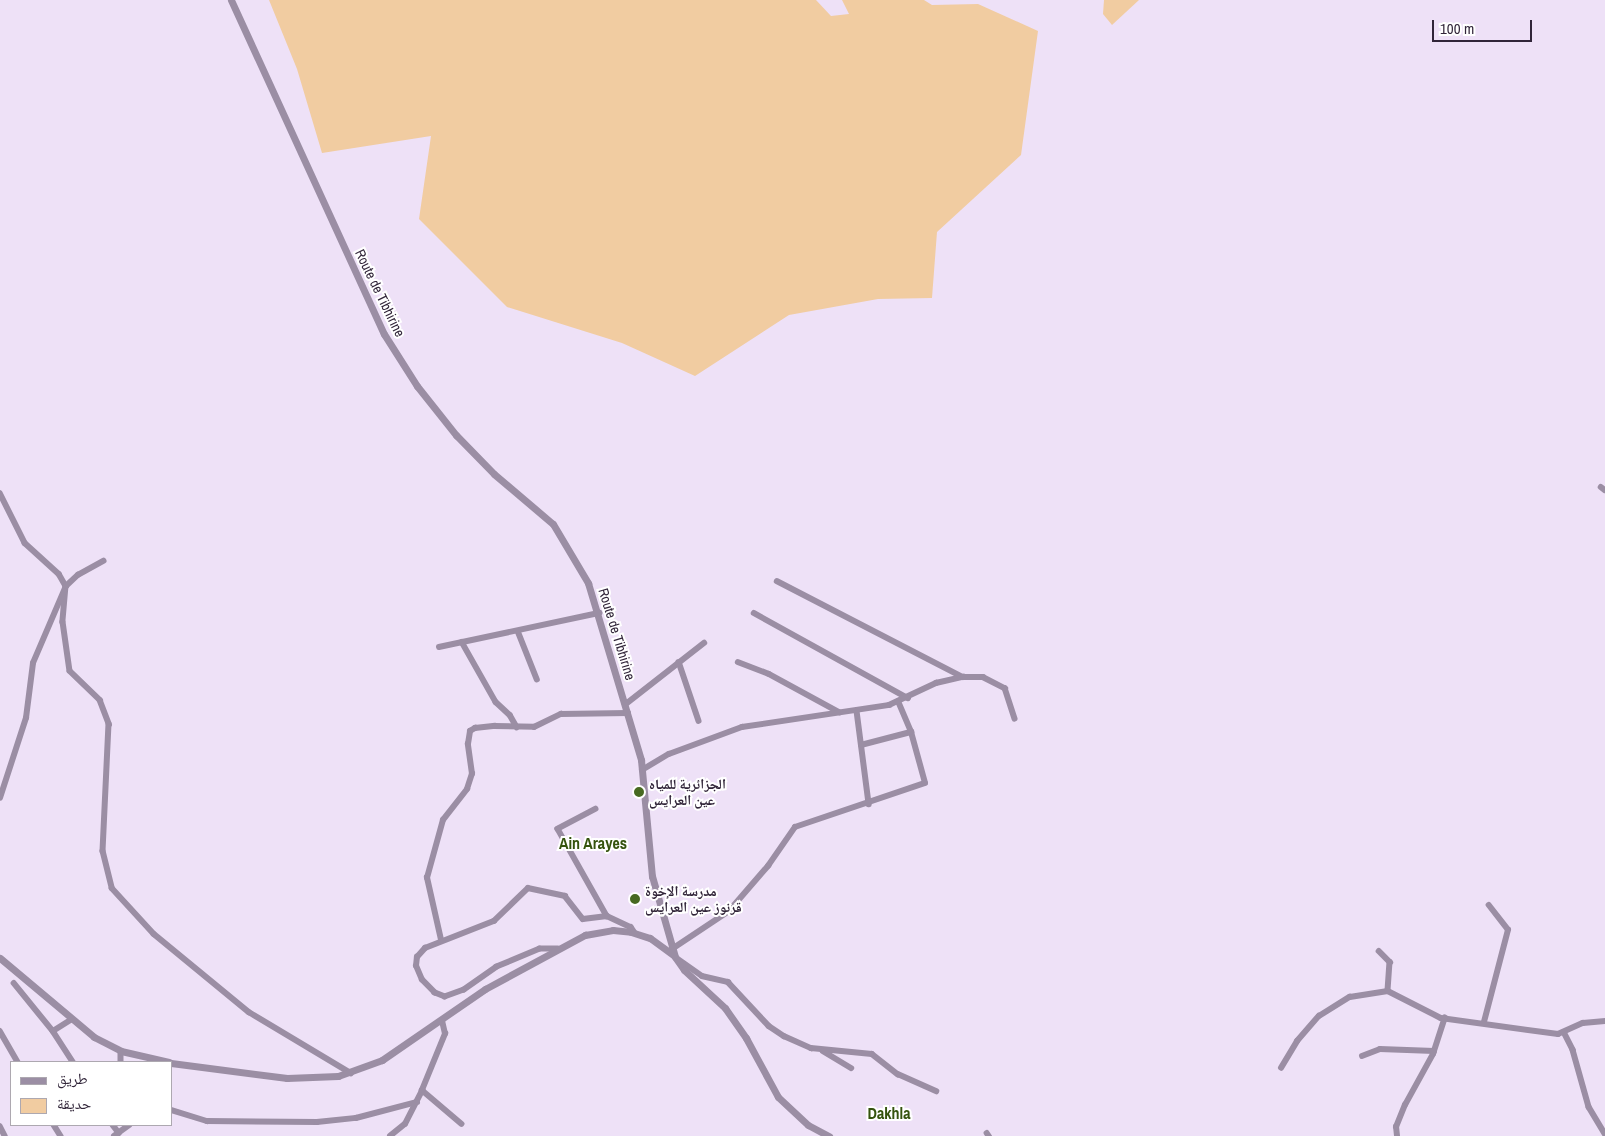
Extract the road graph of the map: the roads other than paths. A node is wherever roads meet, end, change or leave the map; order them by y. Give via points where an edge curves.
1 (231, 0) edge
2 (0, 493) edge
3 (103, 562) dead end
4 (777, 581) dead end
5 (66, 586) junction
6 (599, 613) junction
7 (754, 614) dead end
8 (518, 631) junction
9 (462, 642) junction
10 (704, 643) dead end
11 (439, 647) dead end
12 (679, 662) junction
13 (738, 662) dead end
14 (963, 677) junction
15 (537, 679) dead end
16 (908, 698) junction
17 (898, 702) junction
18 (626, 704) junction
19 (857, 710) junction
20 (840, 712) junction
21 (628, 713) junction
22 (1015, 718) dead end
23 (699, 721) dead end
24 (517, 727) junction
25 (911, 732) junction
26 (862, 745) junction
27 (642, 770) junction
28 (0, 798) edge
29 (869, 804) junction
30 (596, 809) dead end
31 (1489, 906) dead end
32 (607, 916) junction
33 (635, 933) junction
34 (441, 940) junction
35 (558, 949) junction
36 (672, 949) junction
37 (1379, 951) dead end
38 (675, 957) junction
39 (0, 958) edge
40 (14, 983) dead end
41 (1388, 991) junction
42 (1445, 1018) junction
43 (72, 1019) junction
44 (442, 1021) junction
45 (1605, 1021) edge
46 (1484, 1022) junction
47 (0, 1031) edge
48 (53, 1031) junction
49 (1564, 1032) junction
50 (821, 1049) junction
51 (121, 1051) junction
52 (1434, 1051) junction
53 (1362, 1056) dead end
54 (17, 1061) edge
55 (72, 1061) edge
56 (121, 1061) edge
57 (162, 1061) edge
58 (172, 1063) edge
59 (852, 1068) dead end
60 (1281, 1068) dead end
61 (351, 1073) junction
62 (422, 1090) junction
63 (936, 1091) dead end
64 (417, 1102) junction
65 (172, 1110) edge
66 (462, 1124) dead end
67 (0, 1126) edge
68 (128, 1126) edge
69 (116, 1134) edge
70 (1605, 1134) edge
71 (6, 1136) edge
72 (390, 1136) edge
73 (829, 1136) edge
74 (1397, 1136) edge

1 - 6 street, Route de Tibhirine via 384,334 417,386 456,435 494,474 553,524 588,583
2 - 5 street via 25,543
3 - 5 street
4 - 14 street
5 - 28 street via 33,663 26,718
5 - 61 street via 63,622 70,671 100,700 109,724 102,851 112,888 154,934 249,1012
6 - 8 street
6 - 18 street, Route de Tibhirine
7 - 16 street
8 - 9 street
8 - 15 street
9 - 11 street
9 - 24 street via 496,702
10 - 12 street
12 - 18 street
12 - 23 street
13 - 20 street via 769,674
14 - 16 street via 936,683
14 - 22 street via 984,677 1005,688
16 - 17 street
17 - 19 street
17 - 25 street
18 - 21 street, Route de Tibhirine
19 - 20 street
19 - 26 street
20 - 27 street via 742,727 669,754
21 - 24 street via 561,714 534,727
21 - 27 street, Route de Tibhirine
24 - 34 street via 475,728 469,735 472,774 467,789 443,820 427,878
25 - 26 street
25 - 29 street via 925,784
26 - 29 street
27 - 36 street, Route de Tibhirine via 652,876
29 - 36 street via 795,827 768,866 729,911
30 - 32 street via 558,829
31 - 46 street via 1508,930
32 - 33 street via 631,927
32 - 34 street via 583,919 565,896 533,887 494,921
33 - 35 street via 598,932
33 - 38 street via 662,945
34 - 35 street via 420,952 416,966 422,980 435,993 445,997 464,990 497,967 540,949
35 - 44 street via 485,989
36 - 38 street, Route de Tibhirine
37 - 41 street via 1390,962
38 - 50 street via 702,976 728,982 760,1017 784,1036
38 - 73 street, Route de Tibhirine via 684,970 725,1008 746,1038 778,1097 808,1125
39 - 43 street
40 - 48 street
41 - 42 street via 1429,1014
41 - 60 street via 1340,1000 1319,1016 1297,1041
42 - 46 street
42 - 52 street
43 - 48 street
43 - 51 street via 94,1037
44 - 61 street via 382,1060
44 - 62 street via 445,1034
45 - 49 street via 1583,1023
46 - 49 street via 1523,1030
47 - 54 street
48 - 55 street
49 - 70 street via 1573,1050 1589,1107
50 - 59 street
50 - 63 street via 872,1054 905,1078
51 - 56 street
51 - 57 street
52 - 53 street via 1380,1049
52 - 74 street via 1405,1105 1396,1128
58 - 61 street via 287,1078
62 - 64 street
62 - 66 street
64 - 65 street via 356,1118 295,1123 207,1121
64 - 72 street via 405,1124
67 - 71 street
68 - 69 street

